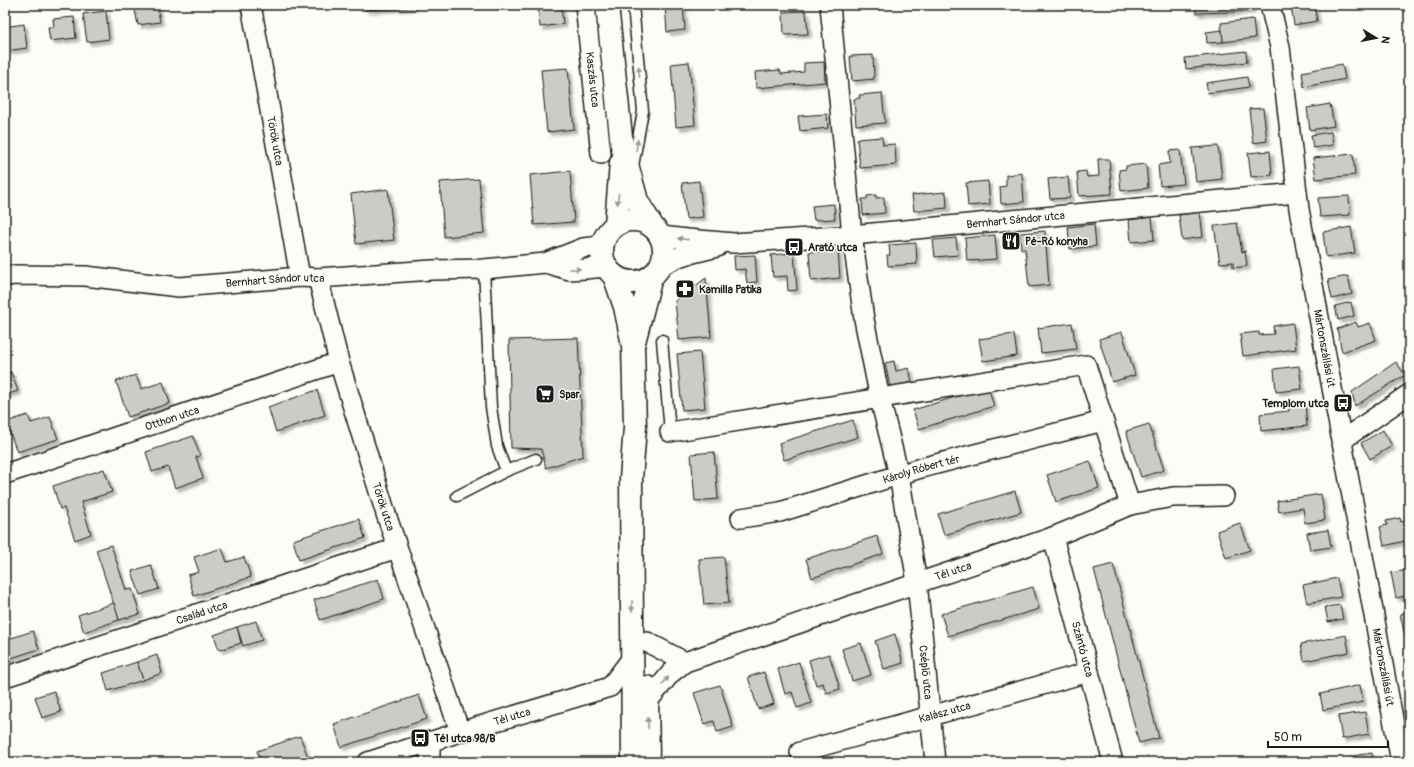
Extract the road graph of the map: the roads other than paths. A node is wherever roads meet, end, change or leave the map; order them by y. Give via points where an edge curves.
1 (251, 5) edge
2 (585, 5) edge
3 (607, 5) edge
4 (633, 5) edge
5 (830, 5) edge
6 (1270, 5) edge
7 (622, 146) junction
8 (601, 154) dead end
9 (631, 180) junction
10 (1297, 193) junction
11 (616, 224) junction
12 (656, 230) junction
13 (852, 235) junction
14 (734, 243) junction
15 (601, 246) junction
16 (545, 263) junction
17 (484, 269) junction
18 (656, 271) junction
19 (610, 272) junction
20 (5, 276) edge
21 (309, 277) junction
22 (662, 340) dead end
23 (633, 345) junction
24 (339, 362) junction
25 (1409, 394) edge
26 (880, 399) junction
27 (1103, 421) junction
28 (635, 427) junction
29 (670, 432) joint
30 (1341, 441) junction
31 (536, 459) dead end
32 (506, 471) junction
33 (5, 474) edge
34 (899, 475) junction
35 (457, 496) dead end
36 (1224, 496) dead end
37 (1130, 505) junction
38 (740, 518) dead end
39 (1053, 537) junction
40 (397, 548) junction
41 (917, 582) junction
42 (647, 642) junction
43 (632, 658) junction
44 (685, 662) junction
45 (1089, 672) junction
46 (5, 677) edge
47 (610, 687) junction
48 (640, 704) junction
49 (930, 716) junction
50 (460, 732) junction
51 (430, 741) junction
52 (800, 752) dead end
53 (631, 757) edge
54 (368, 762) edge
55 (430, 762) edge
56 (648, 762) edge
57 (935, 762) edge
58 (1113, 762) edge
59 (1401, 762) edge

1 - 21 street, Török utca
2 - 8 street, Kaszás utca
3 - 7 main road
9 -> 4 lane via 643,111
5 - 13 street
6 - 10 street, Mártonszállási út via 1280,47
7 - 9 main road
7 -> 11 main road
9 - 12 main road via 636,201
10 - 13 street, Bernhart Sándor utca
10 - 30 street, Mártonszállási út
11 - 12 main road via 627,220 639,220
11 - 15 main road via 606,233
14 -> 12 street, Bernhart Sándor utca via 687,239
12 - 18 main road via 665,250
13 - 14 street, Bernhart Sándor utca
13 - 26 street via 864,319
14 - 18 street, Bernhart Sándor utca via 681,256
15 - 16 street, Bernhart Sándor utca via 583,248
15 - 19 main road via 601,256
16 - 17 street, Bernhart Sándor utca
16 -> 19 street, Bernhart Sándor utca via 569,270
17 - 21 street, Bernhart Sándor utca
17 - 32 lane via 491,408 497,446
18 - 19 main road via 640,282 627,282
18 - 23 main road
19 - 23 main road via 624,307
20 - 21 street, Bernhart Sándor utca via 86,276 179,287
21 - 24 street, Török utca
22 - 29 lane
23 - 28 main road
24 - 33 street, Otthon utca
24 - 40 street, Török utca
25 - 30 street
26 - 27 street via 1086,365
26 - 29 street
26 - 34 street
27 - 34 street, Károly Róbert tér
27 - 37 street
28 - 42 main road via 644,481
28 -> 43 main road via 631,479
30 - 59 street, Mártonszállási út
31 - 32 lane
32 - 35 lane
34 - 38 street, Károly Róbert tér via 780,512
34 - 41 street
36 - 37 street, Tél utca via 1173,497
37 - 39 street, Tél utca
39 - 41 street, Tél utca
39 - 45 street, Szántó utca
40 - 46 street, Család utca
40 - 50 street, Török utca
41 - 44 street, Tél utca
41 - 49 street, Cséplő utca
42 - 44 street
42 - 48 main road
43 - 47 street
43 - 48 main road
48 -> 44 street, Tél utca
45 - 49 street, Kalász utca
45 - 58 street, Szántó utca
47 - 48 street
47 - 50 street, Tél utca
48 - 53 main road
56 -> 48 main road
49 - 52 street, Kalász utca
49 - 57 street, Cséplő utca
50 - 51 street, Tél utca
51 - 54 street, Tél utca
51 - 55 street

